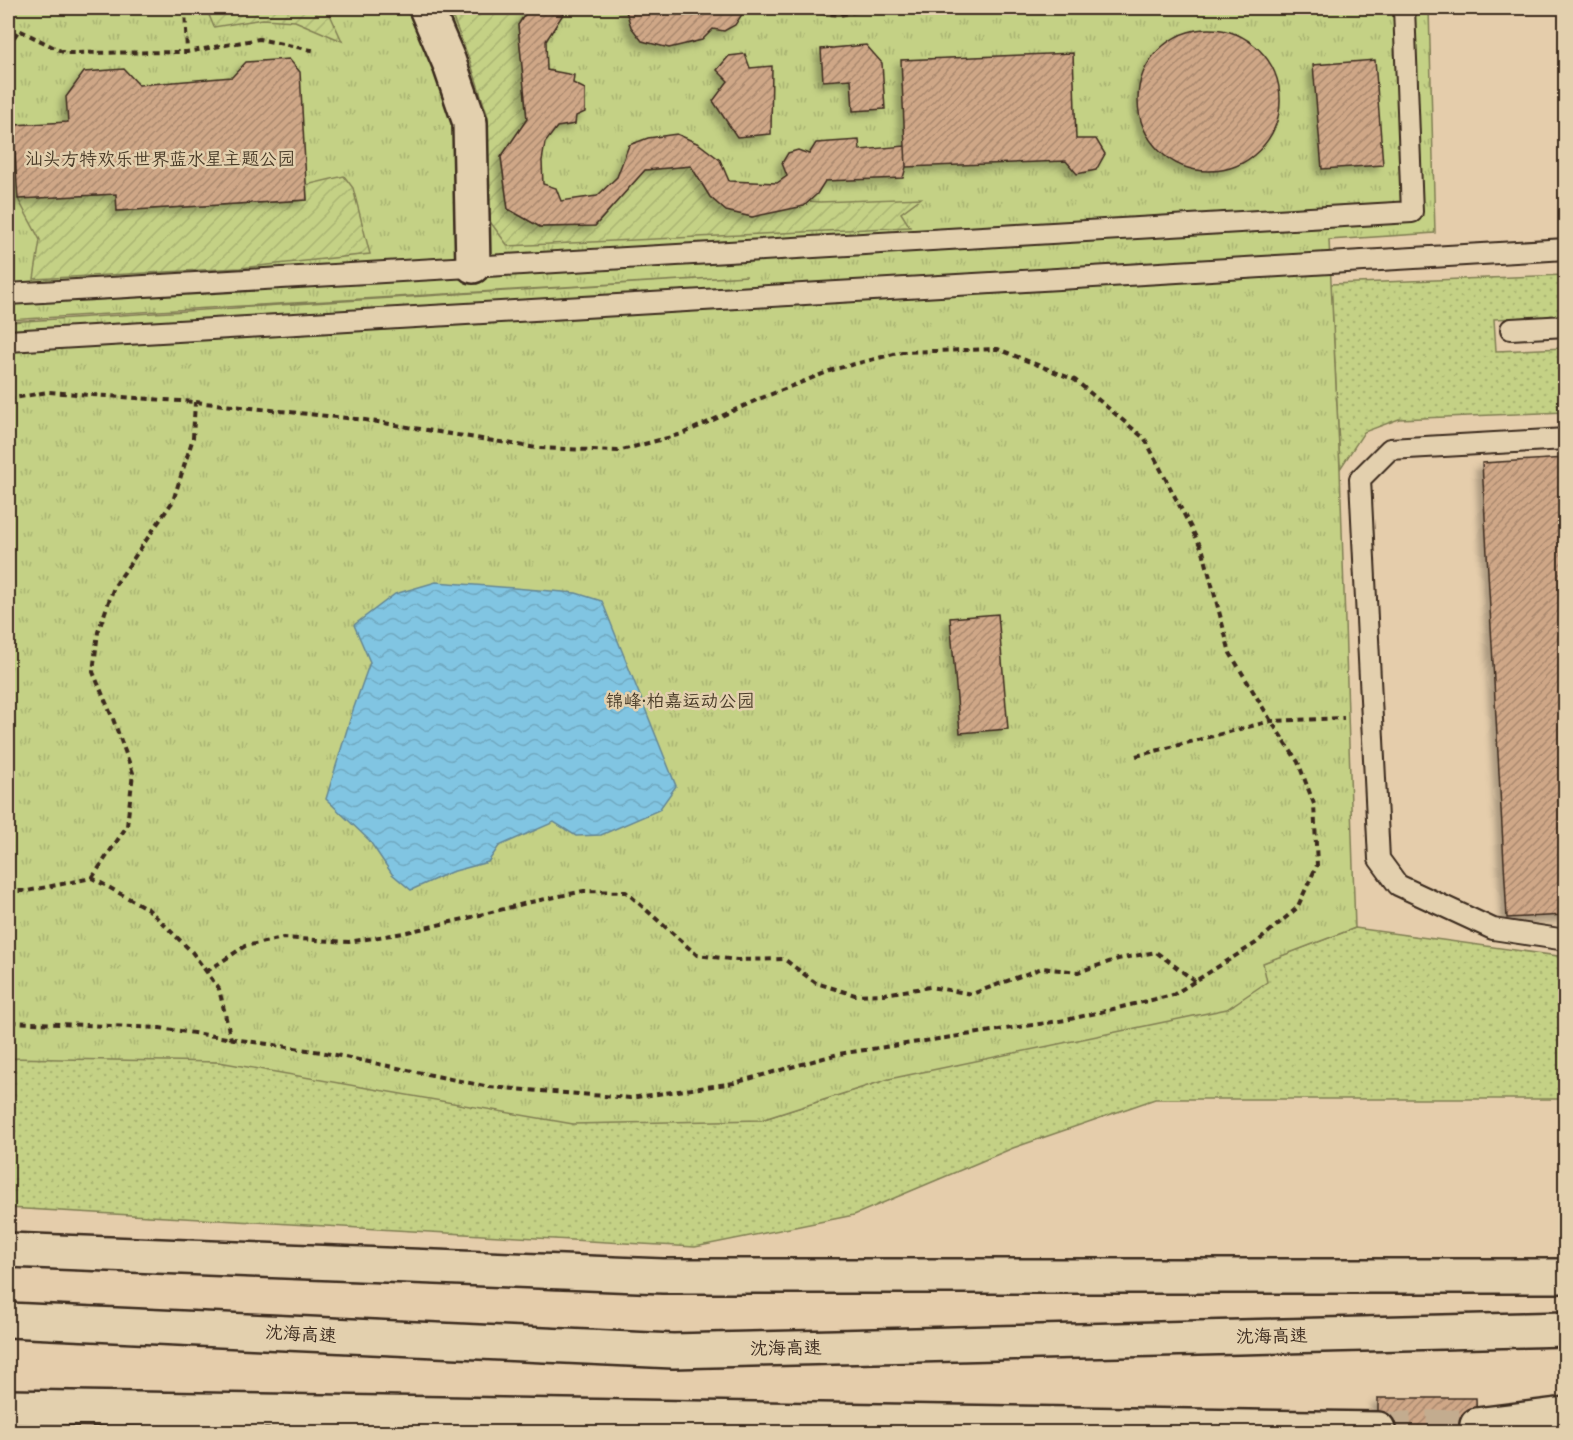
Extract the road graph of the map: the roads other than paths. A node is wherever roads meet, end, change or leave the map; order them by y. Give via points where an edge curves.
1 (426, 8) edge
2 (1404, 8) edge
3 (1566, 249) edge
4 (473, 266) junction
5 (8, 294) edge
6 (1566, 326) edge
7 (1511, 329) dead end
8 (8, 341) edge
9 (1566, 439) edge
10 (1566, 940) edge
11 (8, 1250) edge
12 (1566, 1276) edge
13 (8, 1320) edge
14 (1566, 1329) edge
15 (8, 1407) edge
16 (1566, 1414) edge
17 (1477, 1425) tunnel mouth
18 (1378, 1429) dead end

1 - 4 main road via 470,123
2 - 4 lane via 1412,212
3 - 8 lane
4 - 5 lane
6 - 7 lane
9 - 10 lane via 1390,449 1360,479 1379,859 1398,885 1493,929
11 - 12 main road via 663,1276
13 - 14 main road, 沈海高速 via 673,1351
15 - 18 main road
16 - 17 main road

